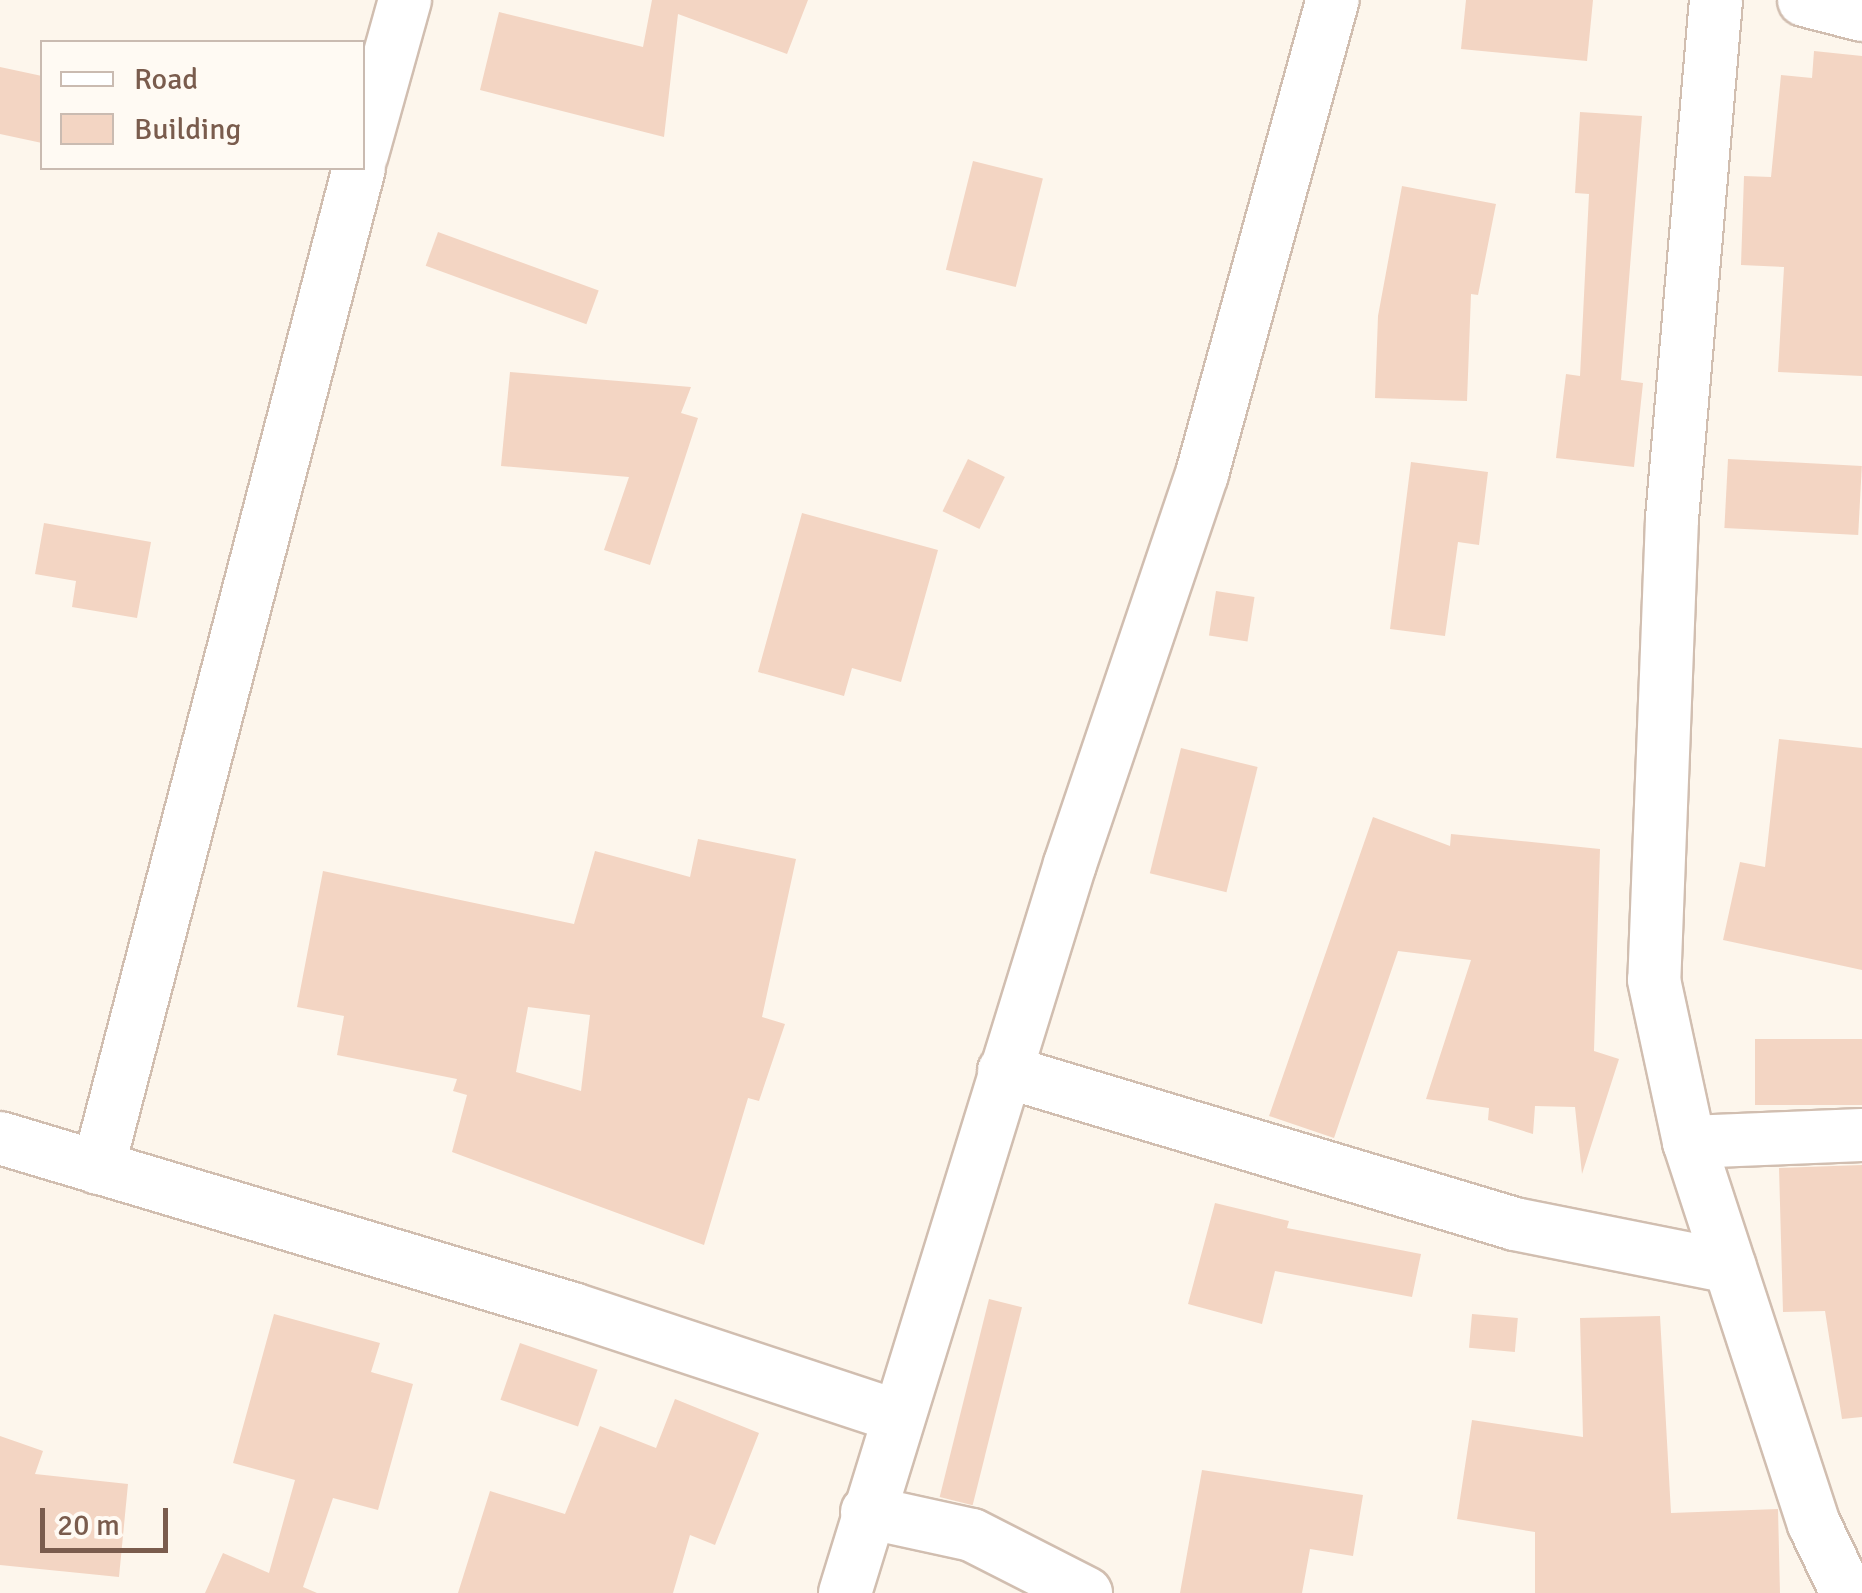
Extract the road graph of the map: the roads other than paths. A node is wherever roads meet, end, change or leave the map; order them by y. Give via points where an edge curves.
1 (405, 0) edge
2 (1333, 0) edge
3 (1716, 0) edge
4 (1804, 0) edge
5 (1862, 15) edge
6 (365, 143) edge
7 (358, 170) edge
8 (1004, 1072) junction
9 (1862, 1135) edge
10 (0, 1138) edge
11 (1688, 1142) junction
12 (98, 1168) junction
13 (1730, 1268) junction
14 (896, 1416) junction
15 (867, 1512) junction
16 (844, 1593) edge
17 (1086, 1593) edge
18 (1847, 1593) edge

1 - 6 street
2 - 8 street via 1202,474
3 - 11 street via 1672,519 1654,980
4 - 5 street
7 - 12 street via 206,728
8 - 13 street via 1515,1224
8 - 14 street
9 - 11 street
10 - 12 street
11 - 13 street
12 - 14 street
13 - 18 street via 1814,1524
14 - 15 street
15 - 16 street
15 - 17 street via 972,1535

